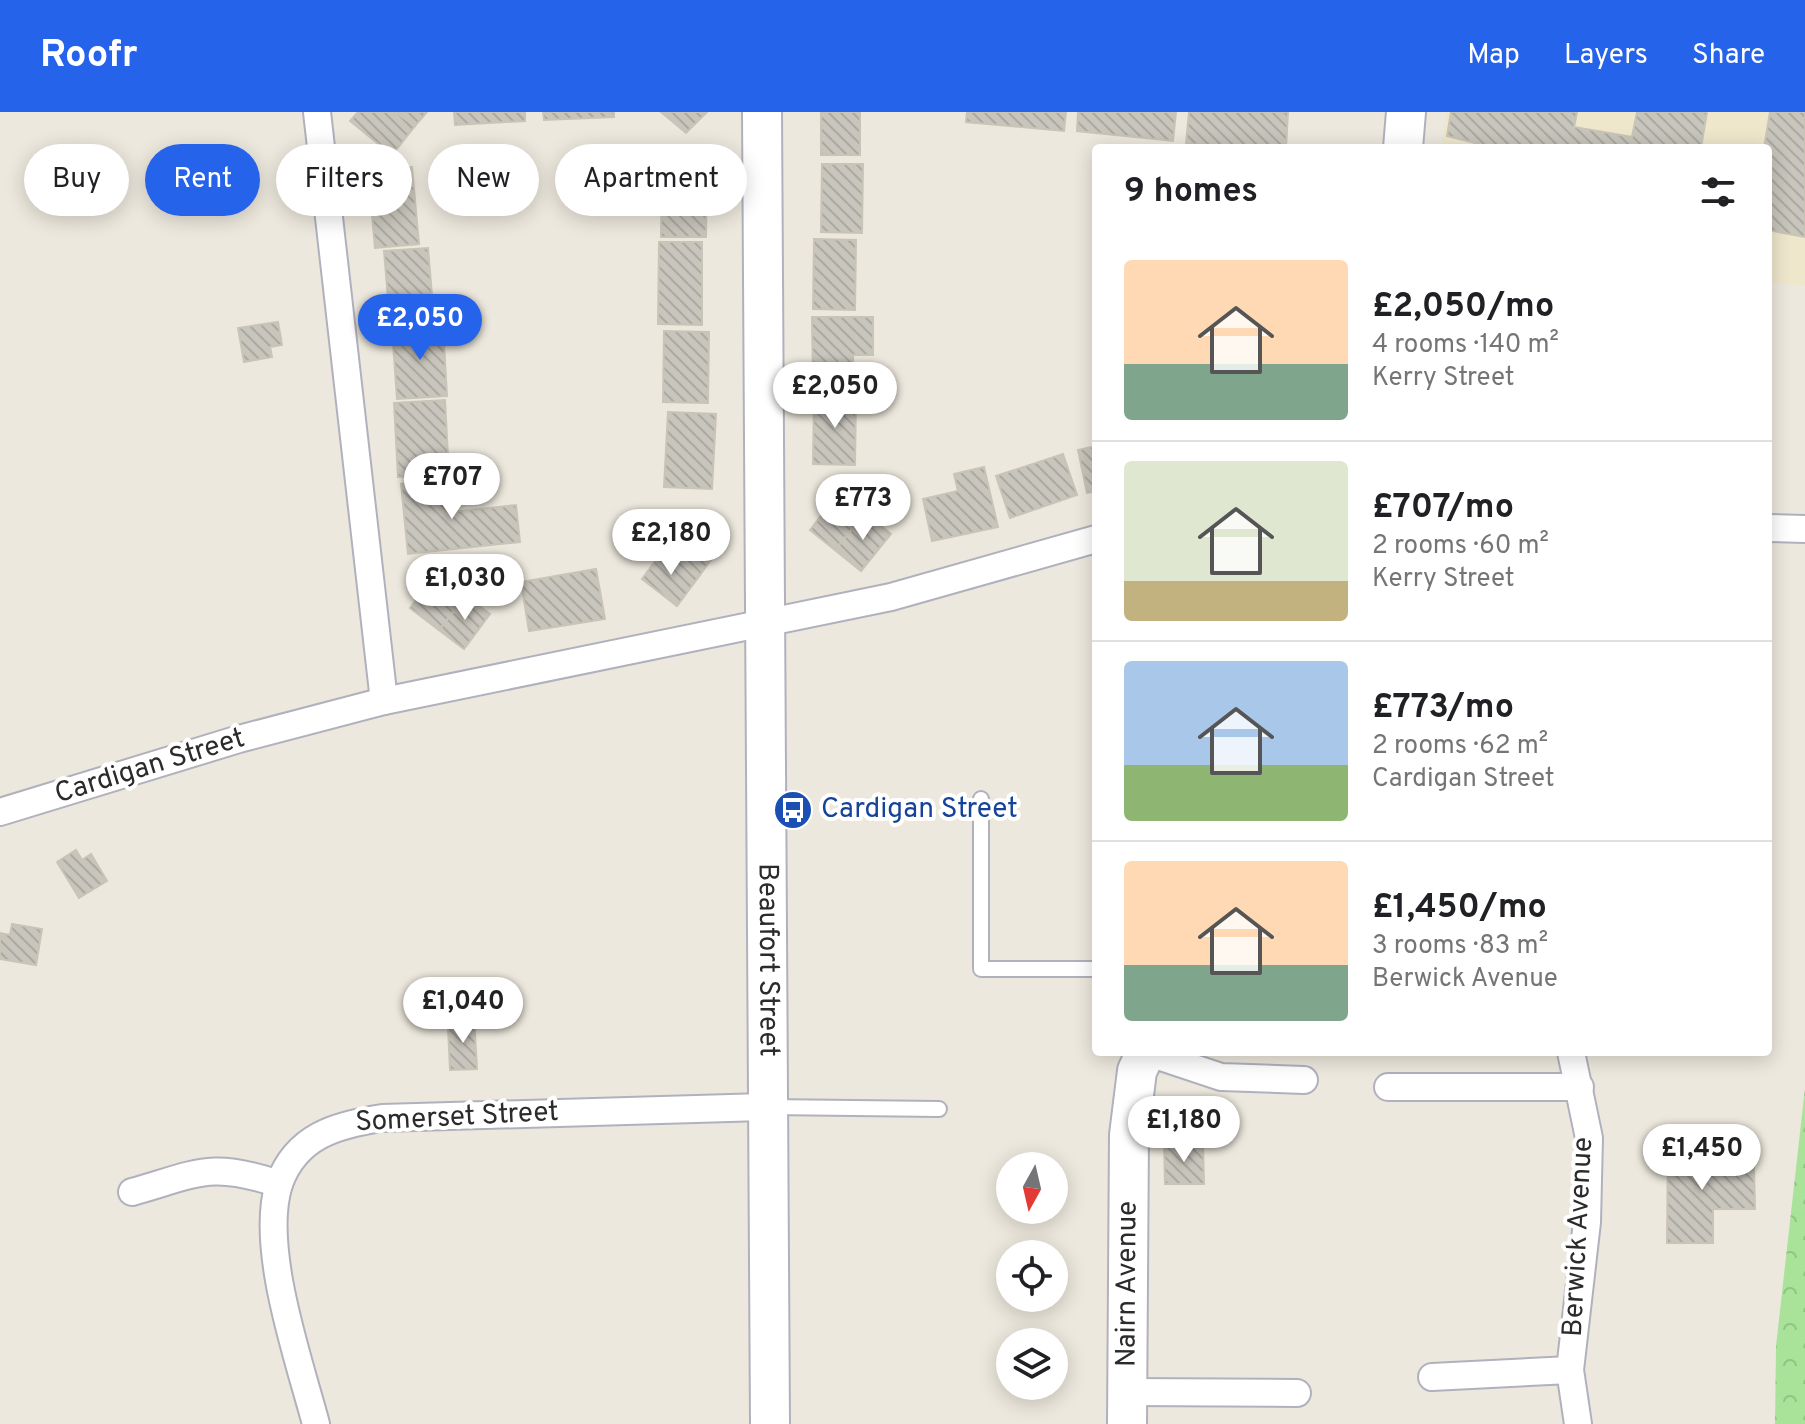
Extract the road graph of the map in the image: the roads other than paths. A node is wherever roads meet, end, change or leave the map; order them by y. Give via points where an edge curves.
1 (317, 112) edge
2 (762, 112) edge
3 (1406, 112) edge
4 (1403, 144) edge
5 (1772, 528) edge
6 (1805, 529) edge
7 (1092, 540) edge
8 (764, 623) junction
9 (384, 701) junction
10 (981, 799) dead end
11 (0, 812) edge
12 (1092, 969) edge
13 (1144, 1056) edge
14 (1158, 1056) edge
15 (1572, 1056) edge
16 (1304, 1080) dead end
17 (1388, 1087) dead end
18 (1580, 1087) junction
19 (768, 1107) junction
20 (939, 1109) dead end
21 (279, 1184) junction
22 (132, 1192) dead end
23 (1570, 1370) junction
24 (1432, 1377) dead end
25 (1297, 1393) dead end
26 (1127, 1408) edge
27 (316, 1424) edge
28 (770, 1424) edge
29 (1578, 1424) edge

1 - 9 street
2 - 8 street, Beaufort Street
3 - 4 street
5 - 6 street
7 - 8 street, Cardigan Street via 891,597
8 - 9 street, Cardigan Street
8 - 19 street, Beaufort Street
9 - 11 street, Cardigan Street
10 - 12 lane via 981,969
13 - 26 street, Nairn Avenue via 1137,1071 1129,1135
14 - 16 street via 1221,1077
15 - 18 street, Berwick Avenue
17 - 18 street
18 - 23 street, Berwick Avenue via 1589,1138 1587,1222
19 - 20 lane
19 - 21 street, Somerset Street via 505,1112 343,1124 311,1139 293,1157
19 - 28 street, Beaufort Street
21 - 22 street via 213,1169
21 - 27 street via 274,1251
23 - 24 street
23 - 29 street, Berwick Avenue
25 - 26 street

